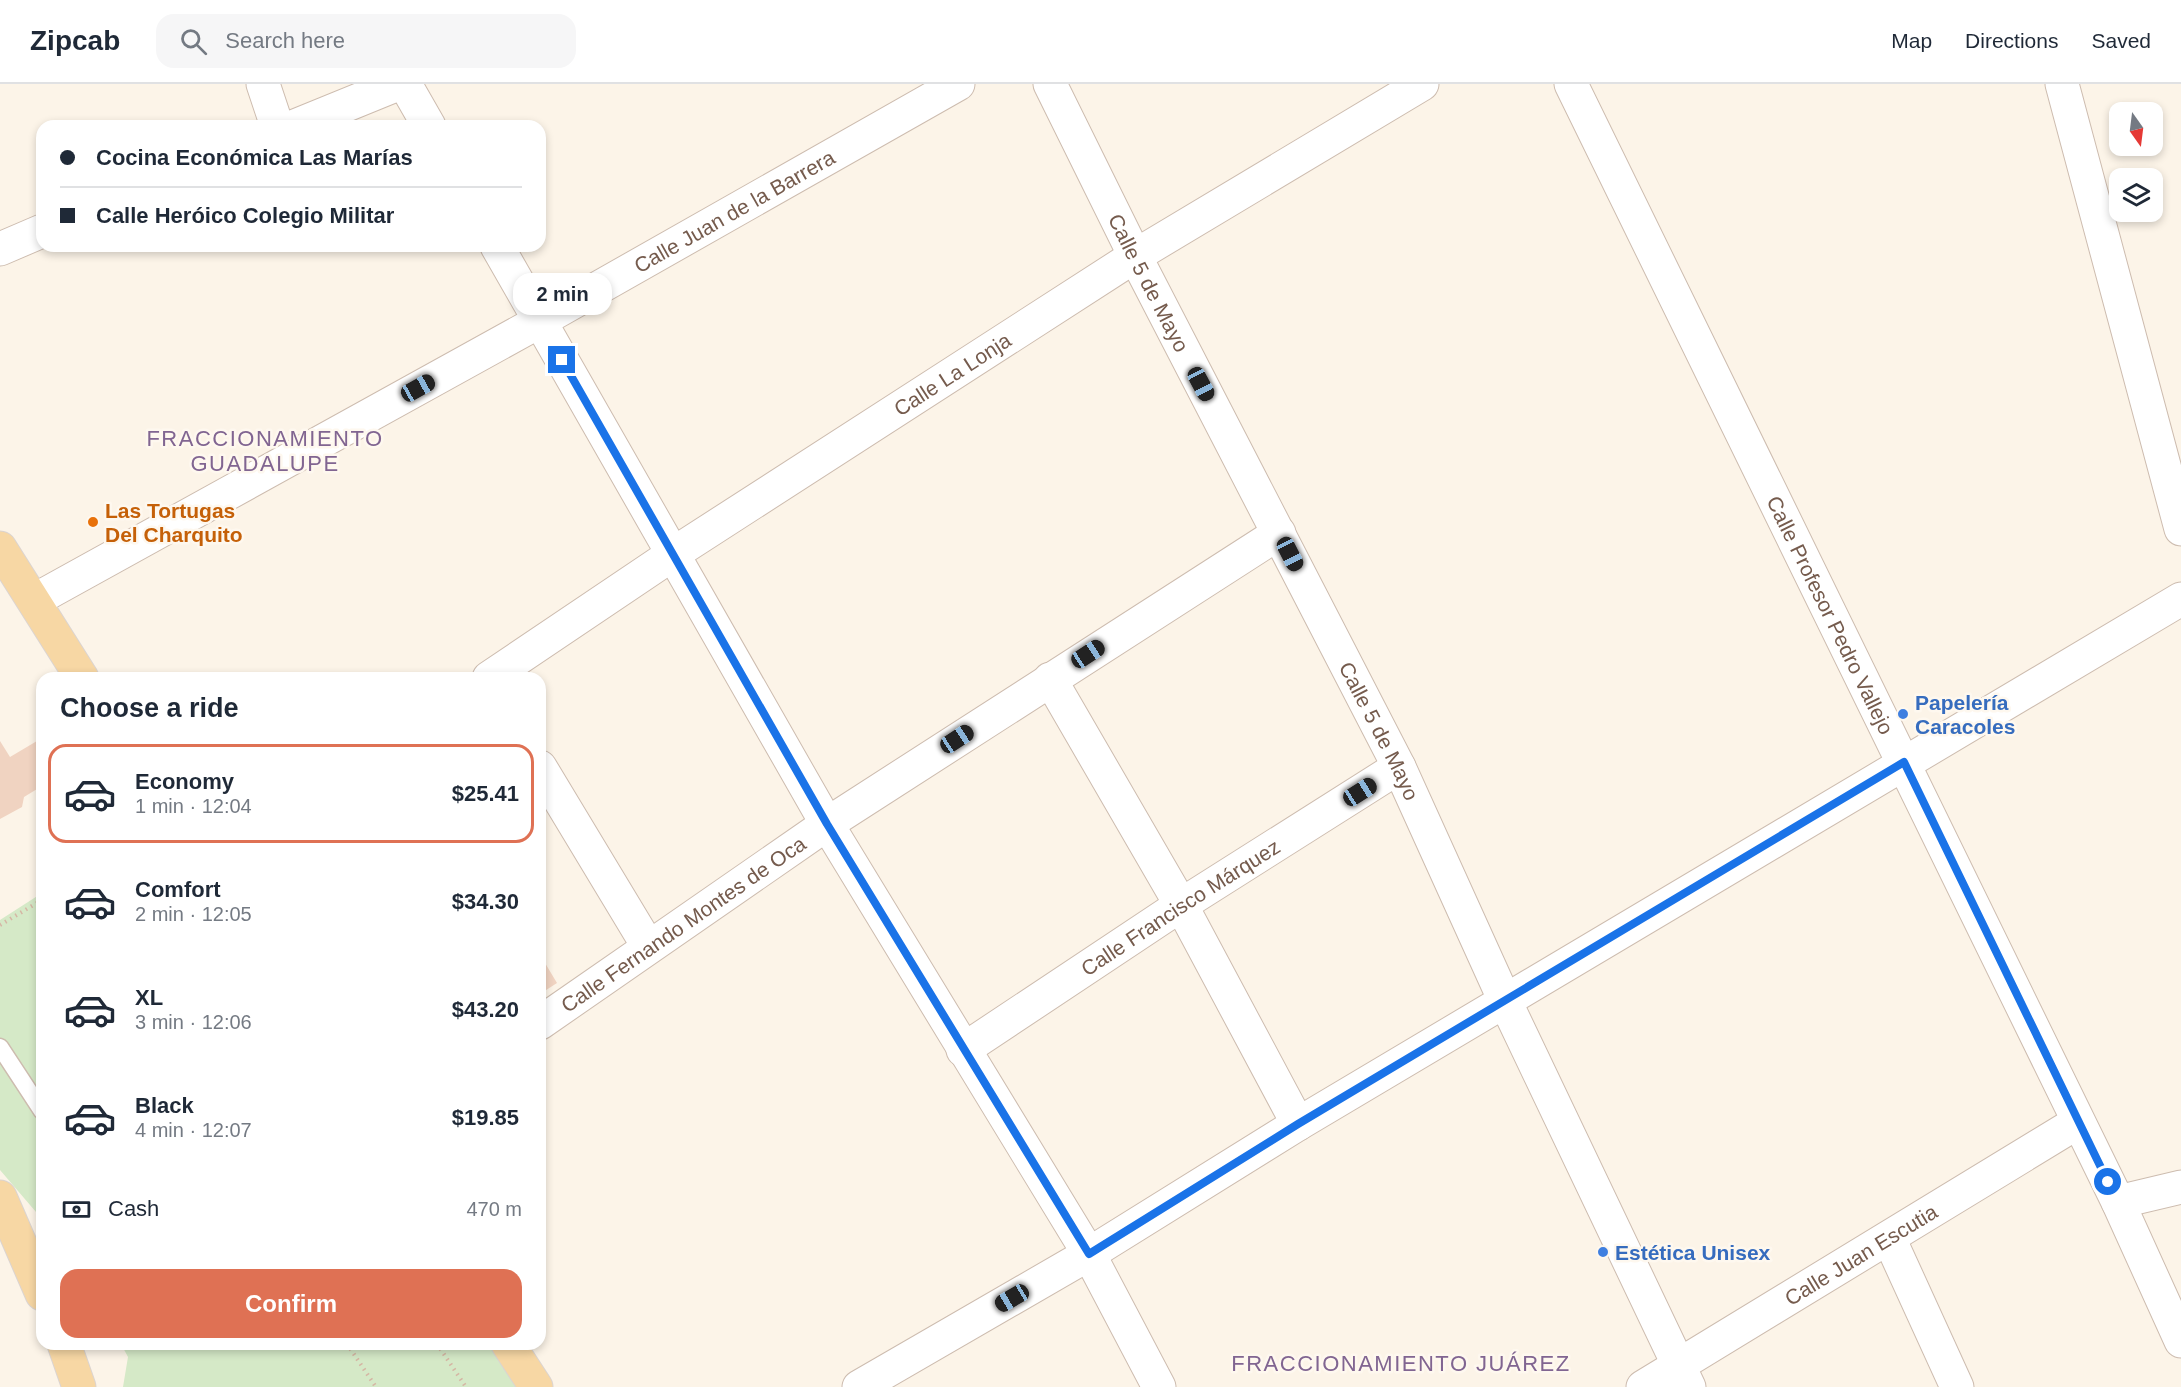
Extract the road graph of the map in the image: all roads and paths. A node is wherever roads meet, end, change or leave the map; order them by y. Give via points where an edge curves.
1 (263, 84) edge
2 (398, 84) edge
3 (405, 84) edge
4 (958, 84) edge
5 (1050, 84) edge
6 (1422, 84) edge
7 (1570, 84) edge
8 (2062, 84) edge
9 (275, 120) edge
10 (310, 120) edge
11 (426, 120) edge
12 (36, 234) edge
13 (0, 249) edge
14 (500, 252) edge
15 (1135, 256) junction
16 (540, 321) junction
17 (2181, 530) edge
18 (1279, 533) junction
19 (0, 548) edge
20 (673, 554) junction
21 (2181, 599) edge
22 (35, 600) junction
23 (78, 672) edge
24 (498, 672) edge
25 (1050, 679) junction
26 (1904, 762) junction
27 (1399, 767) junction
28 (546, 777) edge
29 (827, 824) junction
30 (36, 904) edge
31 (1181, 905) junction
32 (0, 925) edge
33 (648, 946) junction
34 (1505, 1001) junction
35 (546, 1019) edge
36 (0, 1047) edge
37 (963, 1050) junction
38 (36, 1103) edge
39 (2078, 1122) junction
40 (1298, 1124) junction
41 (2181, 1188) edge
42 (0, 1197) edge
43 (2118, 1202) junction
44 (1888, 1238) junction
45 (1089, 1254) junction
46 (36, 1280) edge
47 (2181, 1341) edge
48 (66, 1350) edge
49 (351, 1350) edge
50 (441, 1350) edge
51 (512, 1350) edge
52 (1683, 1376) edge
53 (79, 1387) edge
54 (376, 1387) edge
55 (466, 1387) edge
56 (536, 1387) edge
57 (859, 1387) edge
58 (1159, 1387) edge
59 (1643, 1387) edge
60 (1958, 1387) edge

1 - 9 street
2 - 10 street
3 - 11 street
4 - 16 street, Calle Juan de la Barrera
5 - 15 street, Calle 5 de Mayo
6 - 15 street, Calle La Lonja
7 - 26 street, Calle Profesor Pedro Vallejo
8 - 17 street
12 - 13 street
14 - 16 street
15 - 18 street, Calle 5 de Mayo
15 - 20 street, Calle La Lonja
16 - 20 street
16 - 22 street, Calle Juan de la Barrera
18 - 25 street, Calle Fernando Montes de Oca
18 - 27 street, Calle 5 de Mayo
19 - 22 main road
20 - 24 street, Calle La Lonja
20 - 29 street
21 - 26 street
22 - 23 main road
25 - 29 street, Calle Fernando Montes de Oca
25 - 31 street
26 - 34 street
26 - 39 street, Calle Profesor Pedro Vallejo
27 - 31 street, Calle Francisco Márquez
27 - 34 street, Calle 5 de Mayo
28 - 33 street
29 - 33 street, Calle Fernando Montes de Oca
29 - 37 street
30 - 32 path
31 - 37 street, Calle Francisco Márquez
31 - 40 street
33 - 35 street, Calle Fernando Montes de Oca
34 - 40 street
34 - 52 street, Calle 5 de Mayo
36 - 38 lane
37 - 45 street
39 - 43 street, Calle Profesor Pedro Vallejo
39 - 44 street, Calle Juan Escutia
40 - 45 street
41 - 43 street
42 - 46 main road
43 - 47 street, Calle Profesor Pedro Vallejo
44 - 52 street, Calle Juan Escutia
44 - 60 street
45 - 57 street
45 - 58 street
48 - 53 main road
49 - 54 path
50 - 55 path
51 - 56 main road
52 - 59 street, Calle Juan Escutia

